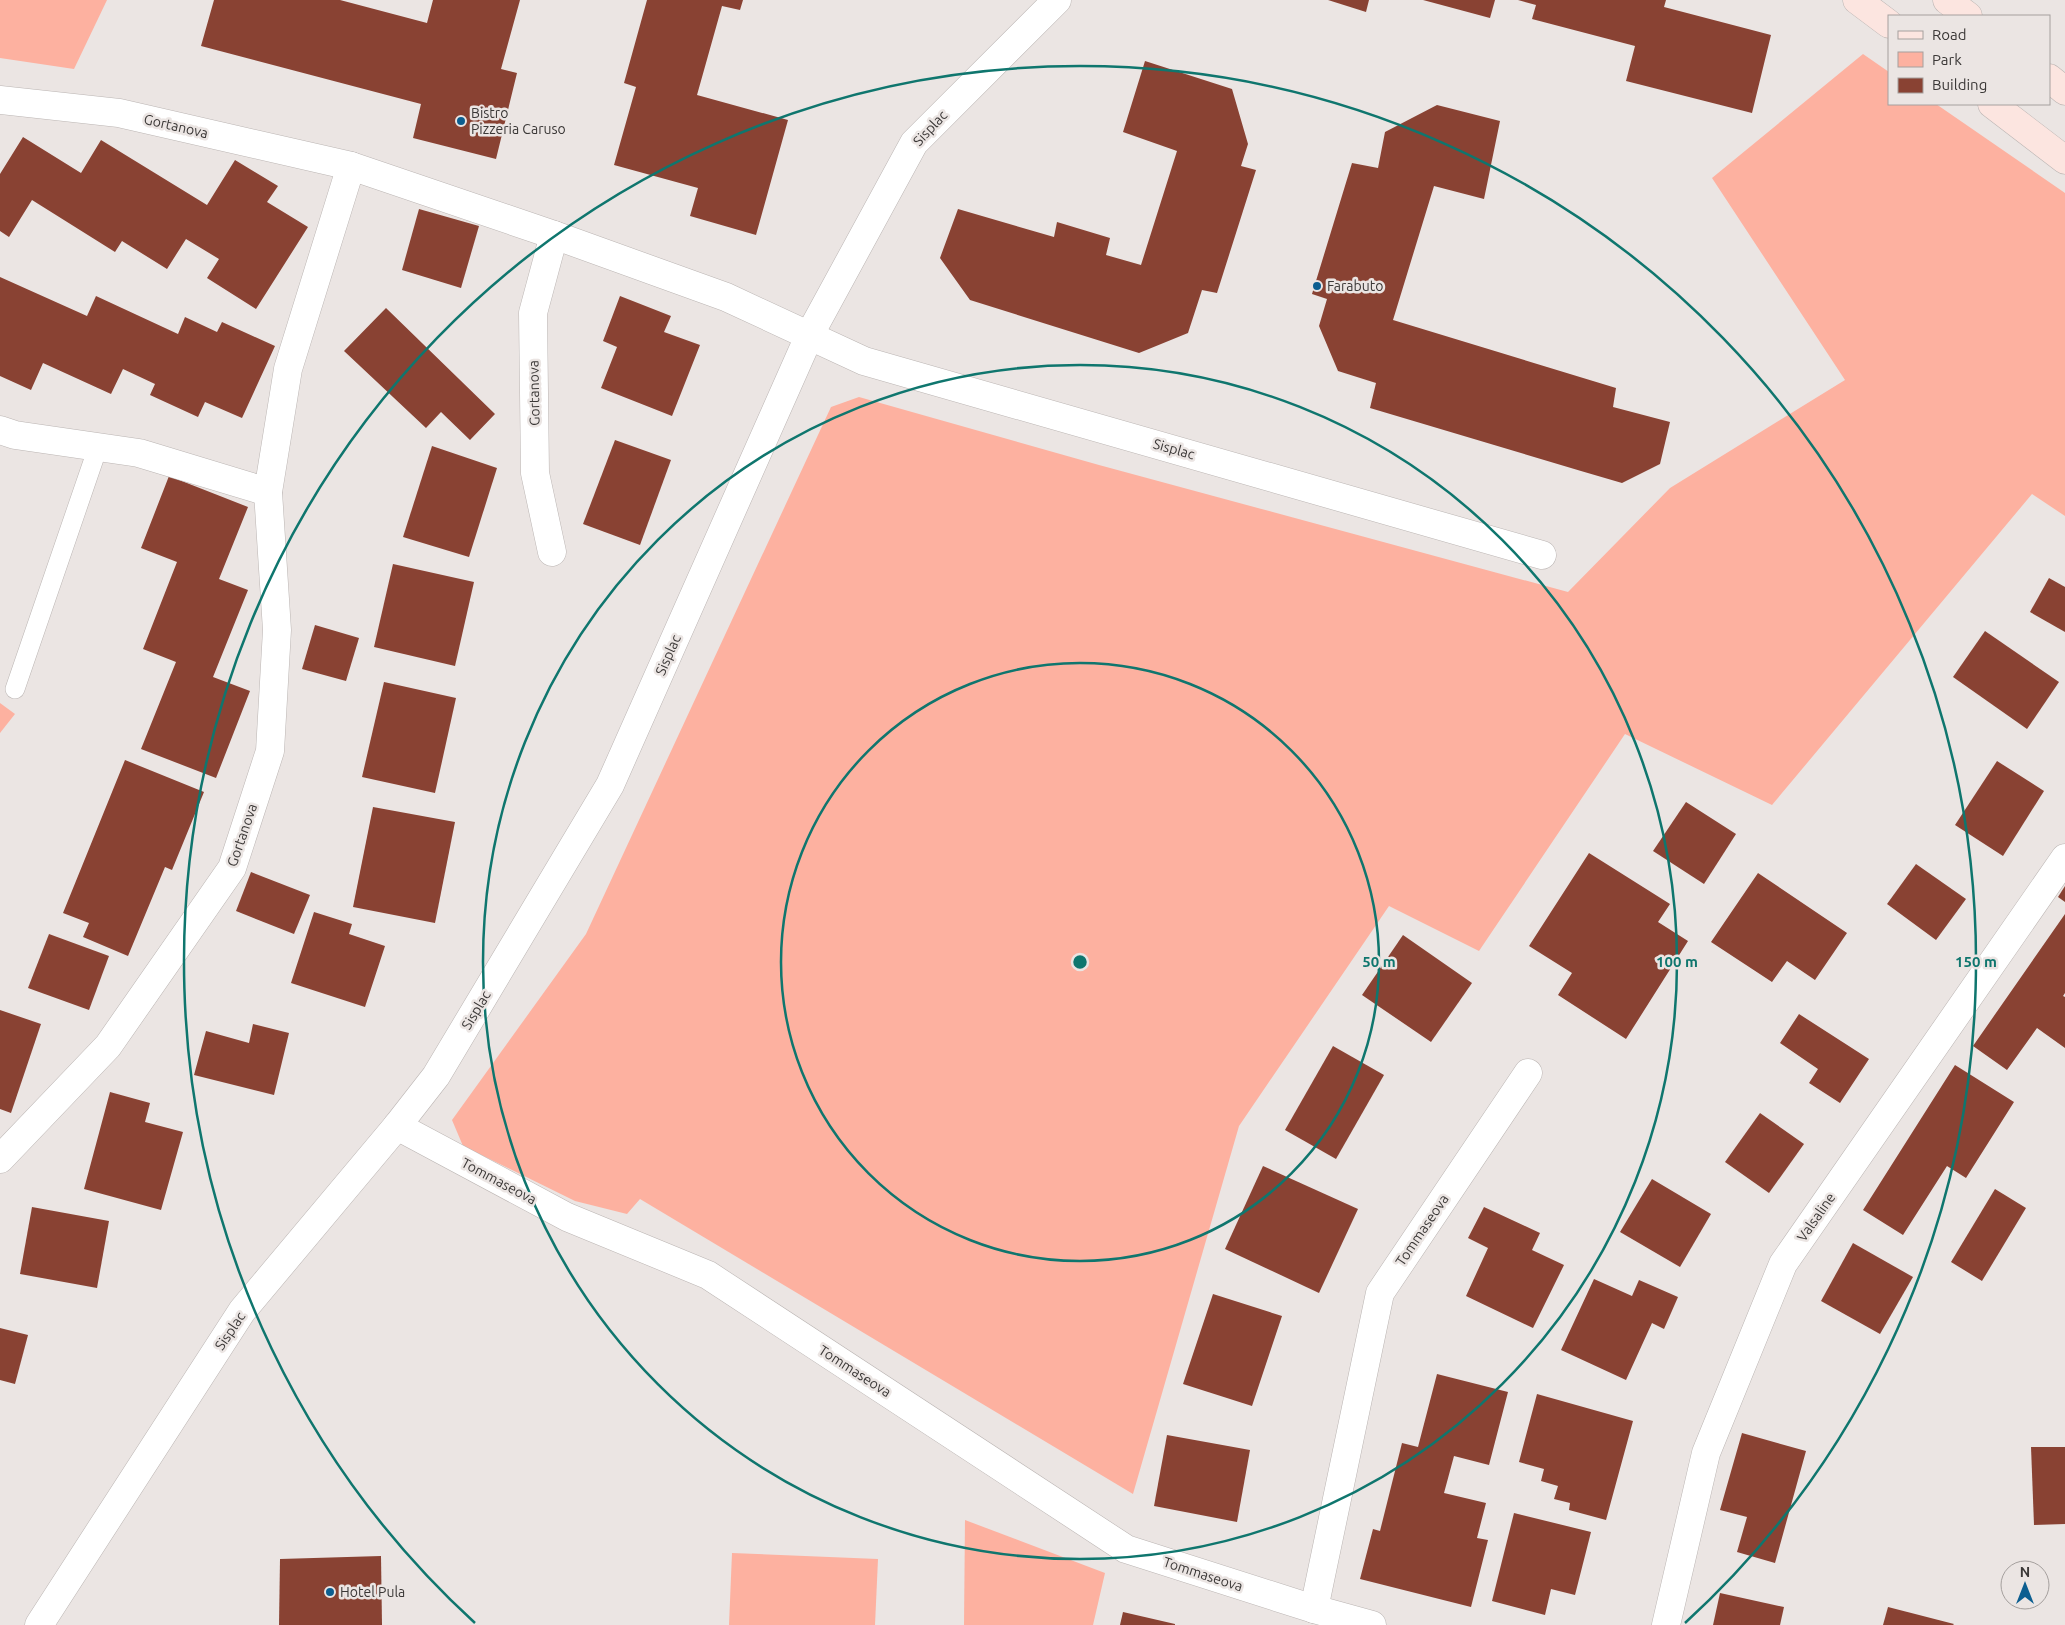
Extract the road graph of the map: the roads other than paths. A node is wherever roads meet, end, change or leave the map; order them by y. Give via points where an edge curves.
1 (1057, 0) edge
2 (1857, 0) edge
3 (1947, 0) edge
4 (1967, 15) edge
5 (1888, 23) edge
6 (2050, 79) edge
7 (2065, 90) edge
8 (0, 100) edge
9 (1993, 105) edge
10 (2065, 160) edge
11 (350, 166) junction
12 (554, 235) junction
13 (810, 334) junction
14 (0, 430) edge
15 (98, 447) junction
16 (268, 492) junction
17 (552, 552) dead end
18 (1542, 555) dead end
19 (16, 689) dead end
20 (2065, 858) edge
21 (1528, 1073) dead end
22 (397, 1126) junction
23 (0, 1159) edge
24 (1314, 1609) junction
25 (40, 1625) edge
26 (1372, 1625) edge
27 (1666, 1625) edge

1 - 13 street, Sisplac via 914,143
2 - 5 main road
3 - 4 main road
6 - 7 main road
8 - 11 street, Gortanova via 119,113
9 - 10 main road
11 - 12 street, Gortanova
11 - 16 street, Gortanova via 288,369
12 - 13 street, Gortanova via 726,297
12 - 17 street, Gortanova via 533,313 535,473
13 - 18 street, Sisplac via 864,361
13 - 22 street, Sisplac via 610,785 436,1076
14 - 15 street
15 - 16 street via 139,453
15 - 19 lane
16 - 23 street, Gortanova via 277,630 270,752 232,868 108,1046
20 - 27 street, Valsaline via 1783,1264 1706,1453
21 - 24 street, Tommaseova via 1380,1293
22 - 24 street, Tommaseova via 567,1217 708,1275 1126,1549
22 - 25 street, Sisplac via 242,1311
24 - 26 street, Tommaseova

